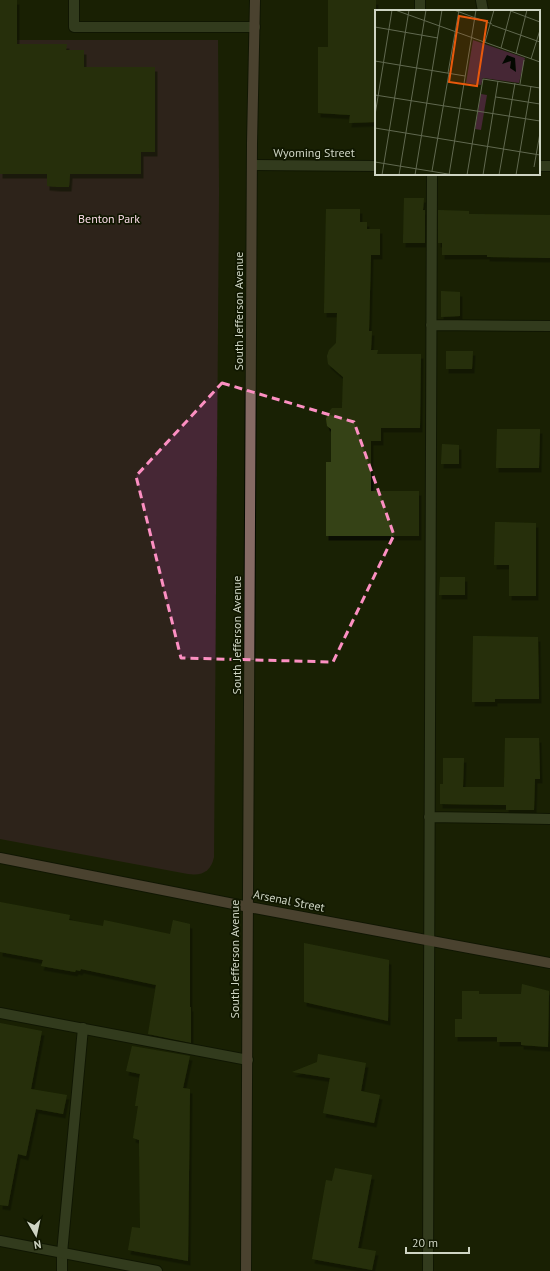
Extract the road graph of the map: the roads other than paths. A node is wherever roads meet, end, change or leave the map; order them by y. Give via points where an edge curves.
1 (74, 0) edge
2 (255, 0) edge
3 (481, 0) edge
4 (483, 10) edge
5 (255, 27) junction
6 (252, 165) junction
7 (375, 166) edge
8 (432, 175) edge
9 (431, 325) junction
10 (550, 326) edge
11 (429, 817) junction
12 (550, 819) edge
13 (0, 858) edge
14 (249, 906) junction
15 (428, 940) junction
16 (550, 963) edge
17 (0, 1013) edge
18 (83, 1028) junction
19 (248, 1060) junction
20 (0, 1241) edge
21 (62, 1253) junction
22 (62, 1271) edge
23 (157, 1271) edge
24 (246, 1271) edge
25 (428, 1271) edge

1 - 5 street via 74,27
2 - 5 main road, South Jefferson Avenue
3 - 4 street
5 - 6 main road, South Jefferson Avenue
6 - 7 street, Wyoming Street
6 - 14 main road, South Jefferson Avenue
8 - 9 street
9 - 10 street
9 - 11 street
11 - 12 street
11 - 15 street
13 - 14 main road, Arsenal Street
14 - 15 main road, Arsenal Street
14 - 19 main road, South Jefferson Avenue
15 - 16 main road, Arsenal Street
15 - 25 street
17 - 18 street
18 - 19 street
18 - 21 street
19 - 24 main road, South Jefferson Avenue
20 - 21 street
21 - 22 street
21 - 23 street

